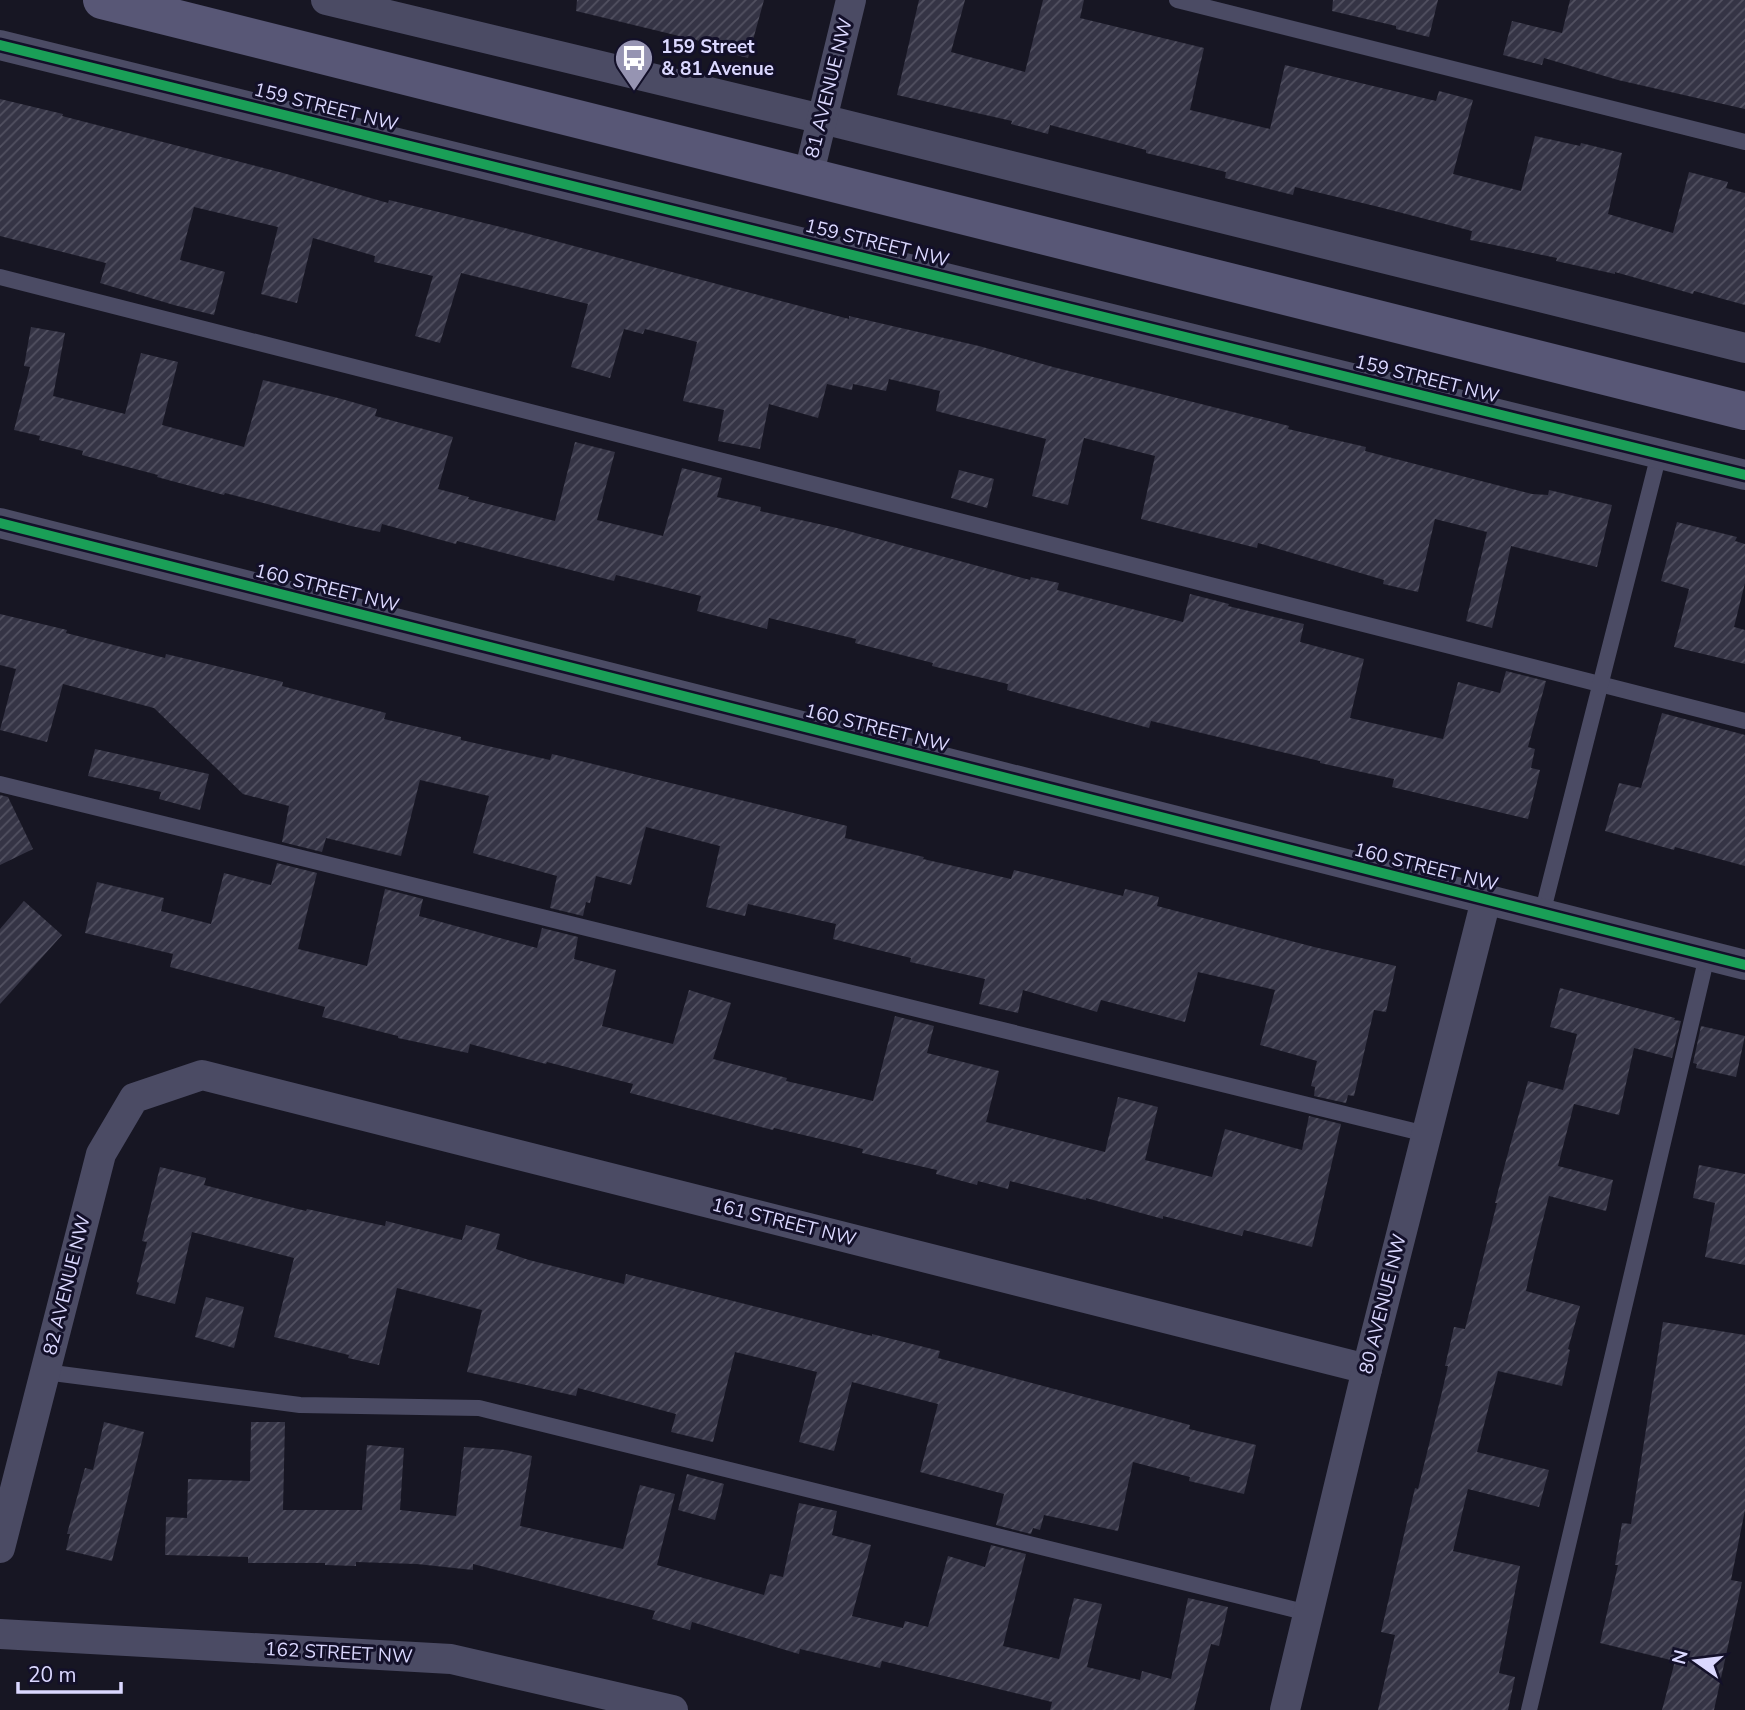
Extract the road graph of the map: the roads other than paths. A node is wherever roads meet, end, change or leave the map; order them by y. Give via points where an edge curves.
1 (102, 0) edge
2 (326, 0) edge
3 (851, 0) edge
4 (1177, 0) edge
5 (0, 45) edge
6 (822, 119) junction
7 (1745, 142) edge
8 (808, 177) junction
9 (0, 277) edge
10 (1745, 348) edge
11 (1745, 411) edge
12 (1659, 454) junction
13 (1745, 475) edge
14 (0, 523) edge
15 (1602, 685) junction
16 (1745, 721) edge
17 (0, 784) edge
18 (1486, 900) junction
19 (1542, 914) junction
20 (1707, 956) junction
21 (1745, 965) edge
22 (202, 1075) joint
23 (1426, 1134) junction
24 (1367, 1368) junction
25 (45, 1372) junction
26 (0, 1548) edge
27 (1308, 1613) junction
28 (0, 1634) edge
29 (609, 1703) edge
30 (673, 1710) edge
31 (1285, 1710) edge
32 (1529, 1710) edge

1 - 8 main road
2 - 6 street
3 - 6 street, 81 AVENUE NW
4 - 7 lane
5 - 12 street, 159 STREET NW
6 - 8 street, 81 AVENUE NW
6 - 10 street
8 - 11 main road
9 - 15 lane
12 - 13 street, 159 STREET NW
12 - 15 lane
14 - 18 street, 160 STREET NW
15 - 16 lane
15 - 19 lane
17 - 23 lane
18 - 19 street, 160 STREET NW
18 - 23 street, 80 AVENUE NW
19 - 20 street, 160 STREET NW
20 - 21 street, 160 STREET NW
20 - 32 lane
22 - 24 street, 161 STREET NW
22 - 25 street, 82 AVENUE NW via 134,1098 101,1154
23 - 24 street, 80 AVENUE NW
24 - 27 street, 80 AVENUE NW
25 - 26 street, 82 AVENUE NW
25 - 27 lane via 300,1405 479,1408
27 - 31 street, 80 AVENUE NW
28 - 29 street, 162 STREET NW via 451,1659
29 - 30 street, 162 STREET NW

